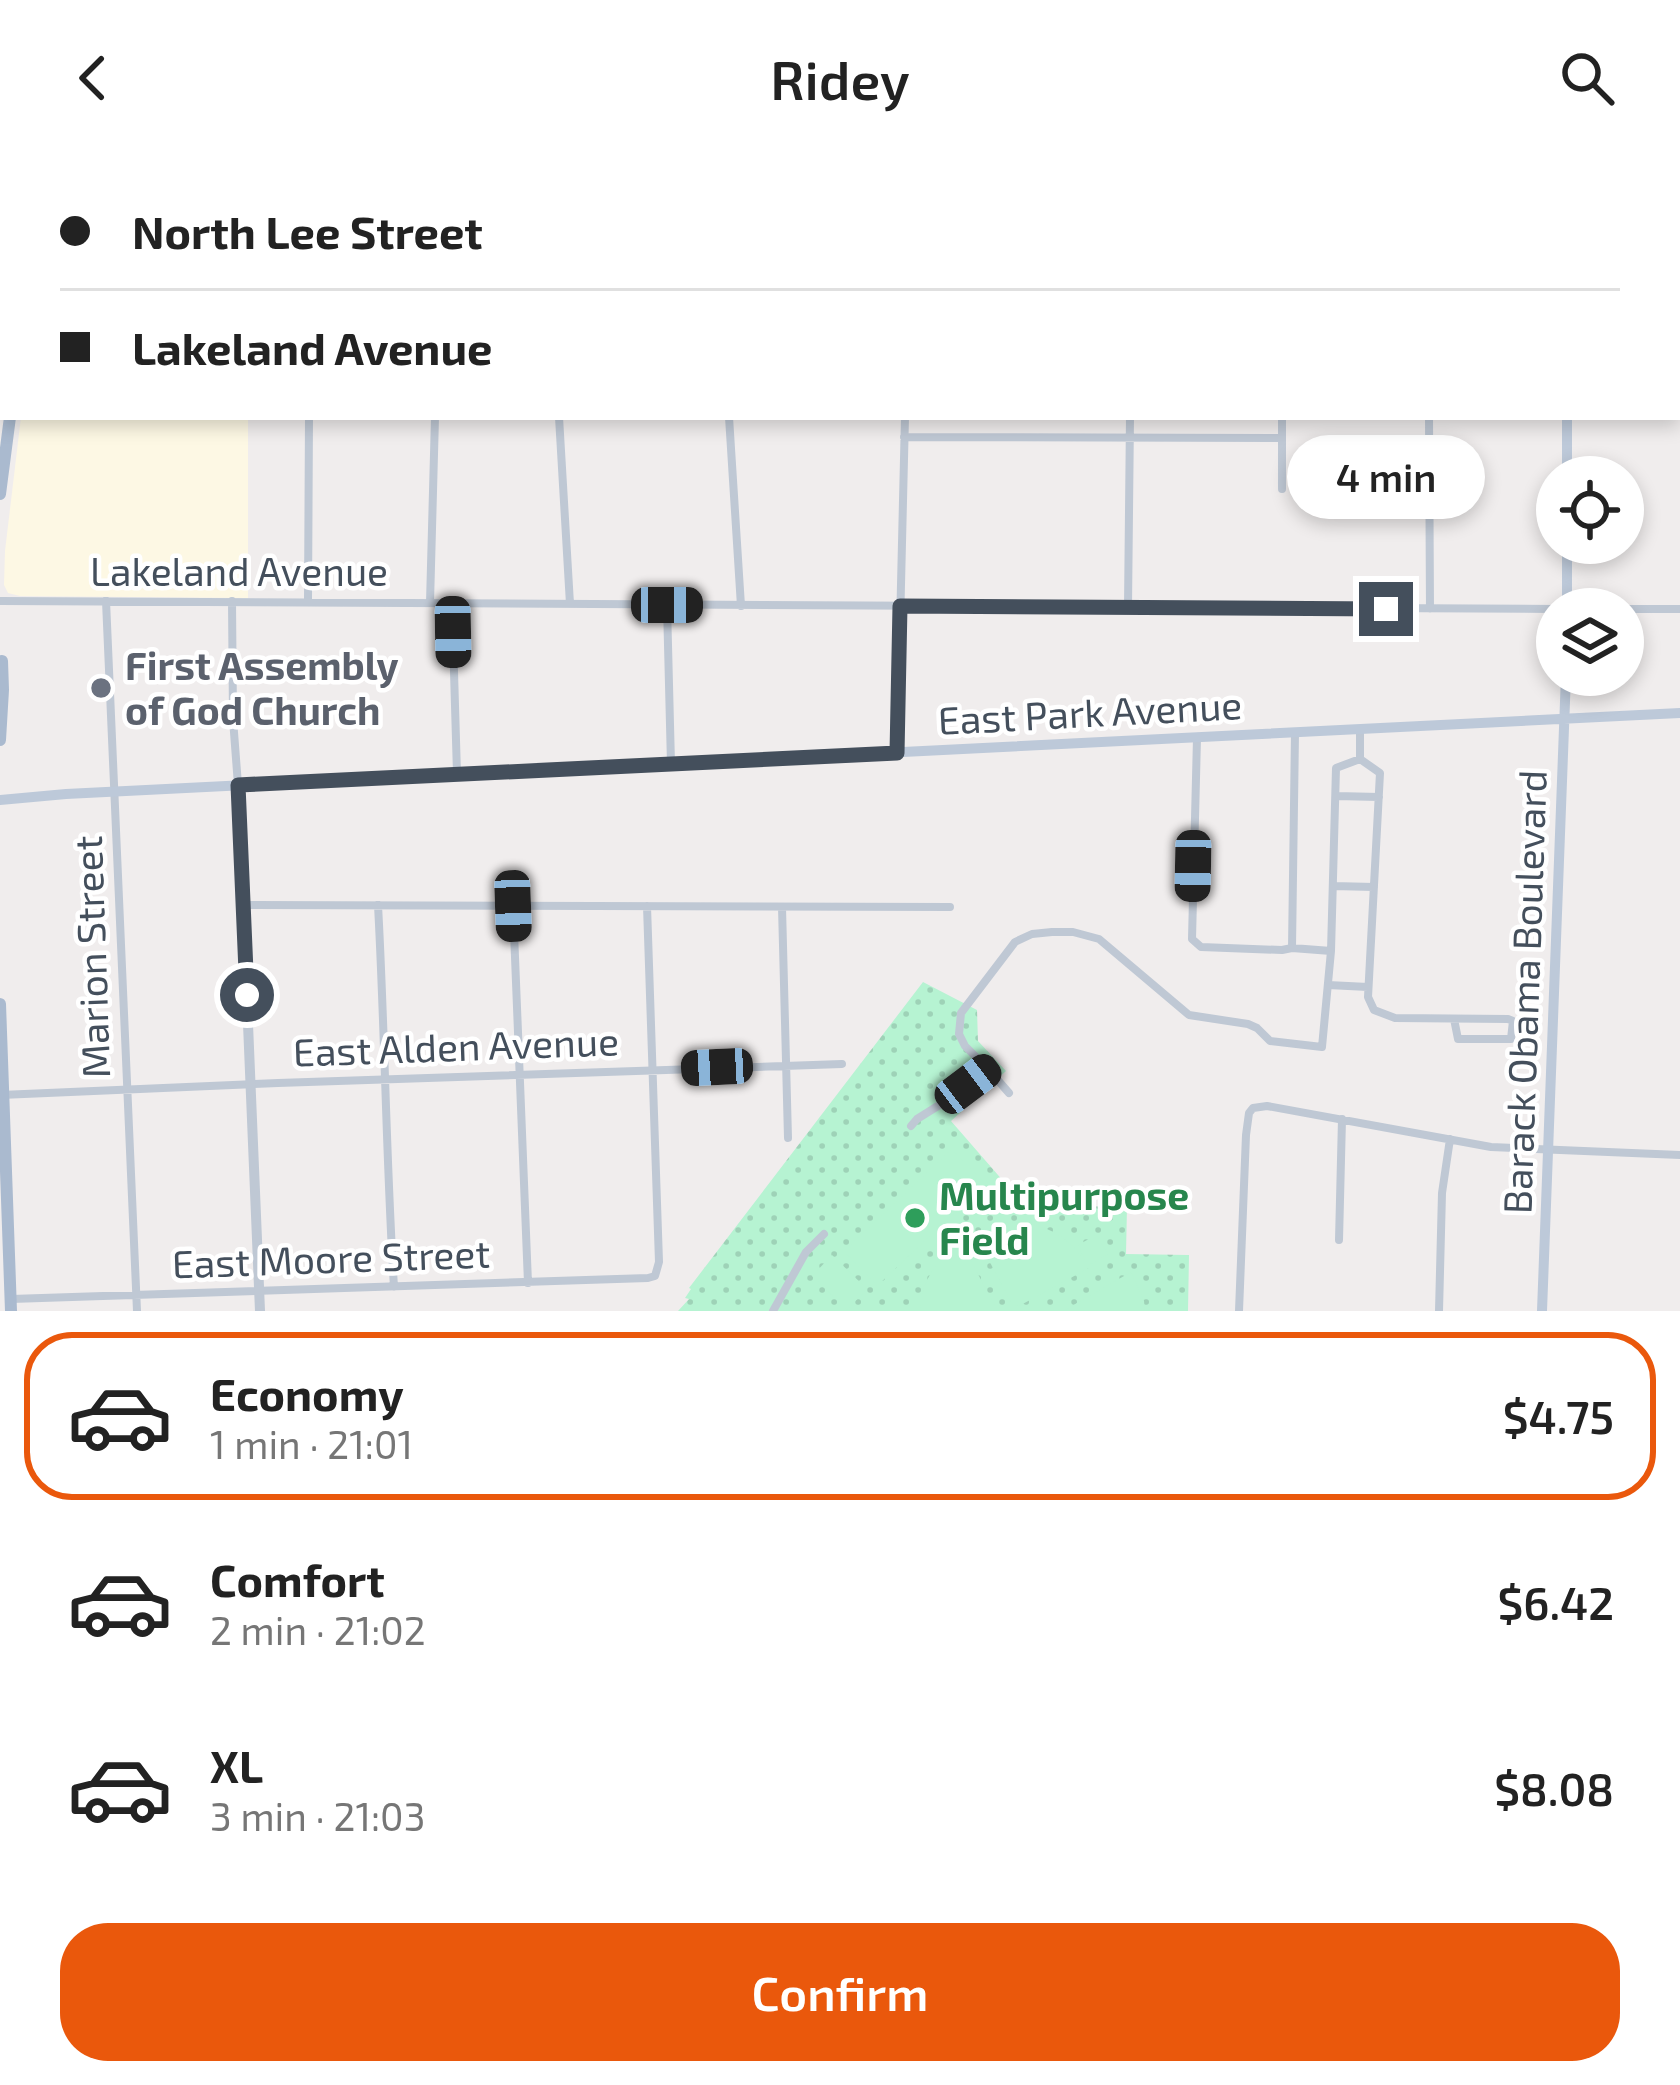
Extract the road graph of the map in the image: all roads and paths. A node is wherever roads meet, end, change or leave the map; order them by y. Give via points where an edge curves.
1 (10, 420) edge
2 (309, 420) edge
3 (435, 420) edge
4 (559, 420) edge
5 (729, 420) edge
6 (905, 420) edge
7 (1130, 420) edge
8 (1282, 420) edge
9 (1429, 420) edge
10 (1568, 420) edge
11 (904, 437) junction
12 (1129, 437) junction
13 (1282, 438) junction
14 (1567, 456) edge
15 (1282, 489) dead end
16 (0, 494) edge
17 (0, 601) edge
18 (106, 601) junction
19 (232, 601) junction
20 (308, 601) junction
21 (430, 603) junction
22 (452, 603) junction
23 (570, 604) junction
24 (667, 605) junction
25 (740, 606) junction
26 (900, 606) junction
27 (1128, 607) junction
28 (1430, 609) junction
29 (1536, 609) edge
30 (1644, 609) edge
31 (1680, 609) edge
32 (0, 649) edge
33 (1, 663) edge
34 (1566, 696) edge
35 (1680, 712) edge
36 (1565, 718) junction
37 (1360, 730) junction
38 (1295, 733) junction
39 (1197, 738) junction
40 (0, 740) edge
41 (897, 753) junction
42 (1360, 759) junction
43 (670, 764) junction
44 (458, 774) junction
45 (238, 785) junction
46 (116, 791) junction
47 (1336, 796) junction
48 (1379, 797) junction
49 (0, 800) edge
50 (1334, 886) junction
51 (1374, 887) junction
52 (243, 905) junction
53 (378, 905) junction
54 (513, 906) junction
55 (647, 906) junction
56 (782, 907) junction
57 (950, 907) dead end
58 (1292, 948) junction
59 (1331, 951) junction
60 (1328, 985) junction
61 (1368, 987) junction
62 (0, 1004) edge
63 (1454, 1019) junction
64 (842, 1064) dead end
65 (786, 1065) junction
66 (653, 1070) junction
67 (988, 1070) junction
68 (520, 1074) junction
69 (384, 1080) junction
70 (251, 1085) junction
71 (128, 1090) junction
72 (1009, 1093) dead end
73 (2, 1095) edge
74 (1342, 1119) junction
75 (911, 1126) dead end
76 (788, 1138) dead end
77 (1450, 1139) junction
78 (1548, 1149) junction
79 (1680, 1154) edge
80 (824, 1234) dead end
81 (1339, 1240) dead end
82 (528, 1283) junction
83 (394, 1287) junction
84 (259, 1291) junction
85 (136, 1296) junction
86 (7, 1303) edge
87 (137, 1311) edge
88 (260, 1311) edge
89 (773, 1311) edge
90 (1239, 1311) edge
91 (1439, 1311) edge
92 (1543, 1311) edge

1 - 16 main road
2 - 20 street
3 - 21 street
4 - 23 street
5 - 25 street
6 - 11 street
7 - 12 street
8 - 13 street
9 - 28 street
10 - 14 main road
11 - 12 street
11 - 26 street
12 - 13 street
12 - 27 street
13 - 15 street
17 - 18 street, Lakeland Avenue
18 - 19 street, Lakeland Avenue
18 - 46 street, Marion Street
19 - 20 street, Lakeland Avenue
19 - 45 street
20 - 21 street, Lakeland Avenue
21 - 22 street, Lakeland Avenue
22 - 23 street, Lakeland Avenue
22 - 44 street
23 - 24 street, Lakeland Avenue
24 - 25 street, Lakeland Avenue
24 - 43 street
25 - 26 street, Lakeland Avenue
26 - 27 street, Lakeland Avenue
26 - 41 street
27 - 28 street, Lakeland Avenue
28 - 29 street, Lakeland Avenue
30 - 31 street
32 - 33 main road
33 - 40 main road
34 - 36 main road, Barack Obama Boulevard
35 - 36 main road, East Park Avenue
36 - 37 main road, East Park Avenue
36 - 78 main road, Barack Obama Boulevard
37 - 38 main road, East Park Avenue
37 - 42 street
38 - 39 main road, East Park Avenue
38 - 58 street
39 - 41 main road, East Park Avenue
39 - 58 street via 1192,939 1201,947
41 - 43 main road, East Park Avenue
42 - 47 street via 1336,767
42 - 48 street via 1381,773
43 - 44 main road, East Park Avenue
44 - 45 main road, East Park Avenue
45 - 46 main road, East Park Avenue
45 - 52 street
46 - 49 main road, East Park Avenue
46 - 71 street, Marion Street
47 - 48 street
47 - 50 street
48 - 51 street
50 - 51 street
50 - 59 street
51 - 61 street
52 - 53 street
52 - 70 street
53 - 54 street
53 - 69 street
54 - 55 street
54 - 68 street
55 - 56 street
55 - 66 street
56 - 57 street
56 - 65 street
58 - 59 street
59 - 60 street
60 - 61 street
60 - 67 street via 1322,1046 1270,1041 1248,1024 1189,1015 1100,940 1032,934 1015,942 961,1013 959,1034
61 - 63 street via 1374,1010 1395,1018
62 - 73 main road
63 - 63 street via 1508,1019 1513,1036 1458,1039
64 - 65 street, East Alden Avenue
65 - 66 street, East Alden Avenue
65 - 76 street
66 - 68 street, East Alden Avenue
66 - 82 street, East Moore Street via 655,1276
67 - 72 street
67 - 75 street
68 - 69 street, East Alden Avenue
68 - 82 street
69 - 70 street, East Alden Avenue
69 - 83 street
70 - 71 street, East Alden Avenue
70 - 84 street
71 - 73 street, East Alden Avenue
71 - 85 street, Marion Street
73 - 86 main road
74 - 77 street
74 - 81 street
74 - 90 street via 1260,1106 1249,1113
77 - 78 street
77 - 91 street
78 - 79 street
78 - 92 main road, Barack Obama Boulevard
80 - 89 street
82 - 83 street, East Moore Street
83 - 84 street, East Moore Street
84 - 85 street, East Moore Street
84 - 88 street
85 - 86 street, East Moore Street
85 - 87 street, Marion Street

